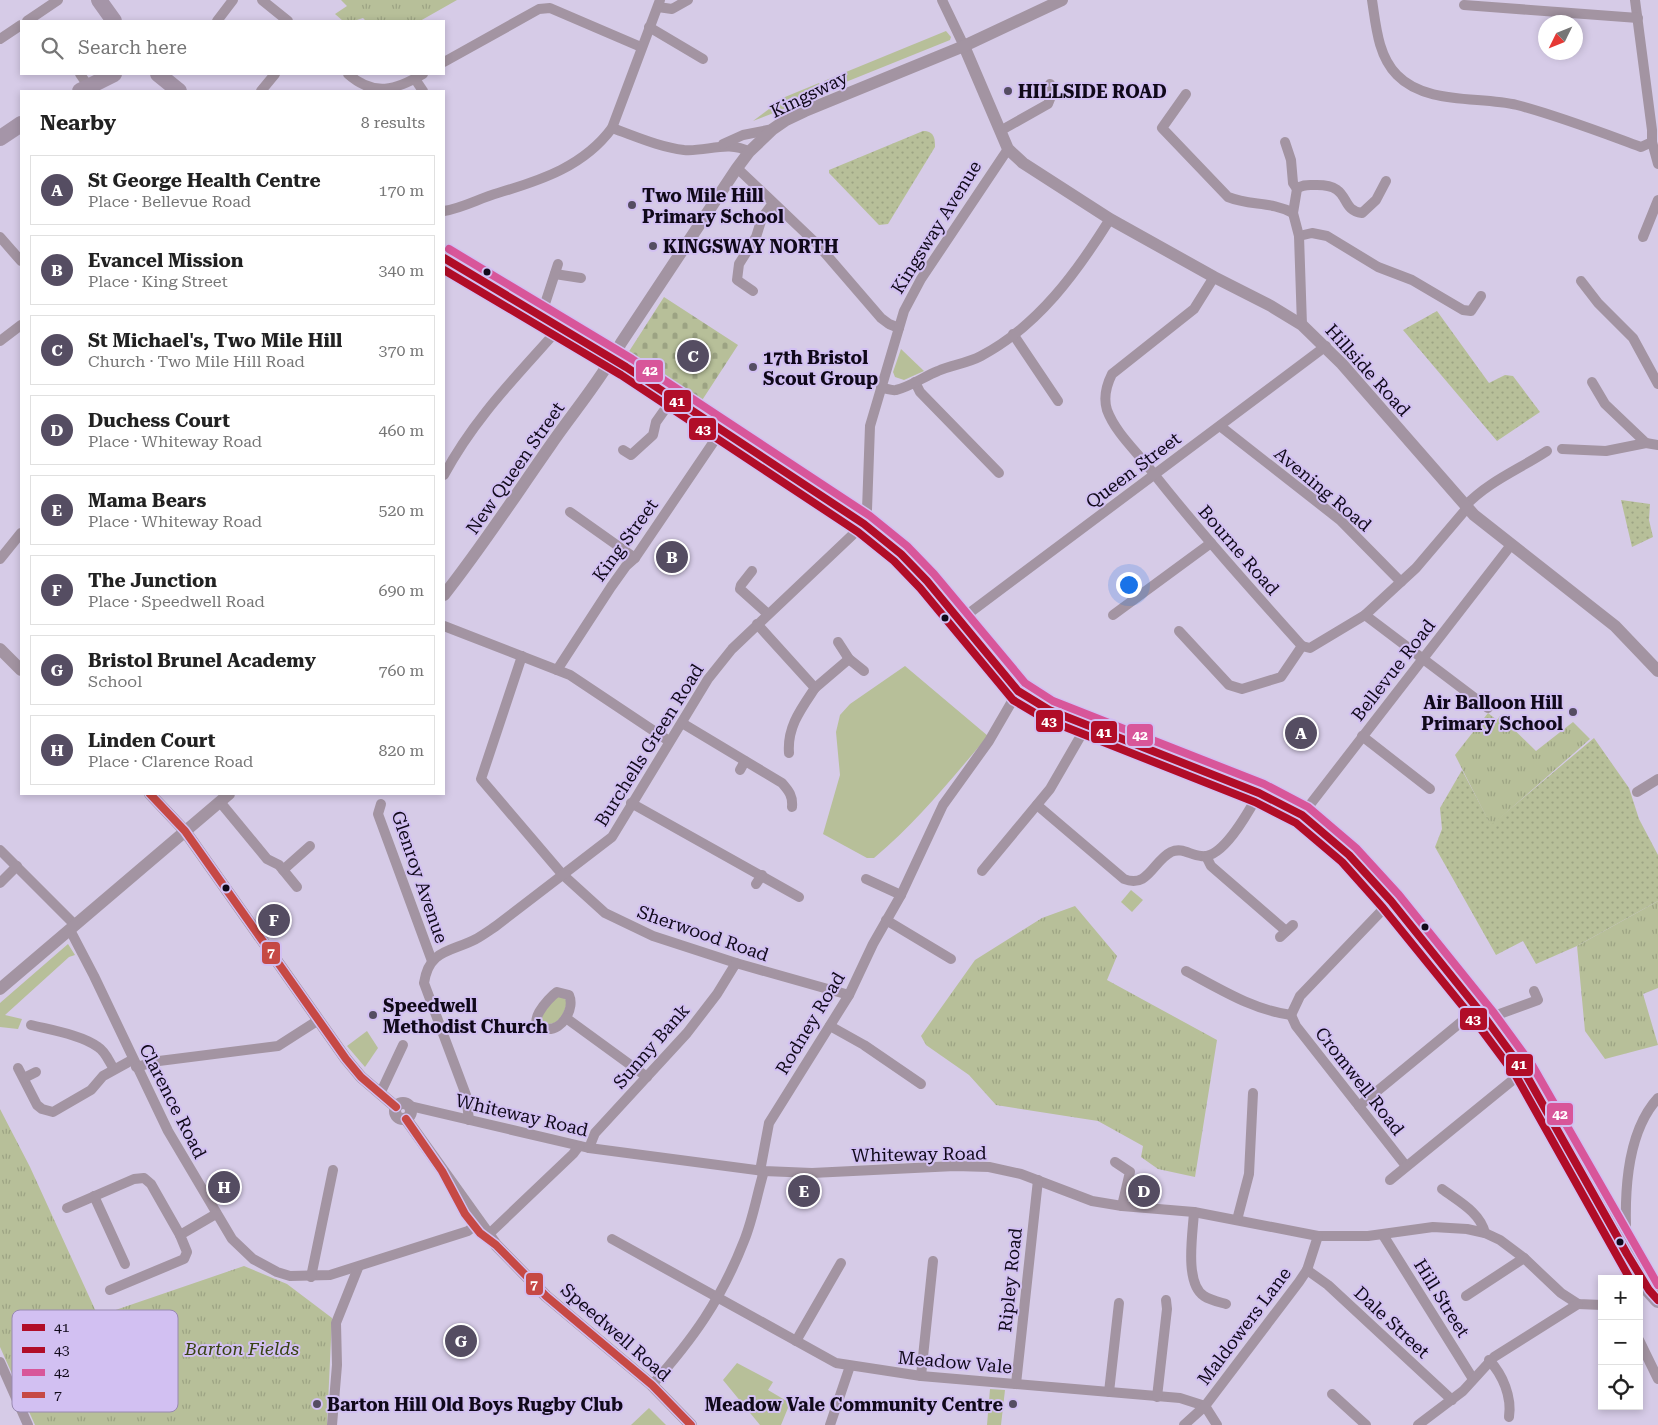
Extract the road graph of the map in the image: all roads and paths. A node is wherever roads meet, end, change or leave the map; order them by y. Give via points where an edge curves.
1 (58, 0) edge
2 (99, 0) edge
3 (232, 0) edge
4 (262, 0) edge
5 (688, 0) edge
6 (942, 0) edge
7 (1062, 0) edge
8 (1372, 0) edge
9 (1636, 0) edge
10 (659, 3) edge
11 (1464, 6) dead end
12 (40, 18) edge
13 (1638, 18) junction
14 (113, 20) edge
15 (218, 20) edge
16 (287, 20) edge
17 (20, 26) edge
18 (649, 27) junction
19 (0, 39) edge
20 (964, 46) junction
21 (641, 47) junction
22 (703, 58) dead end
23 (445, 61) edge
24 (111, 75) edge
25 (274, 75) edge
26 (349, 75) edge
27 (419, 76) edge
28 (83, 84) edge
29 (1050, 84) dead end
30 (262, 90) edge
31 (423, 90) edge
32 (1186, 94) dead end
33 (20, 125) edge
34 (612, 128) junction
35 (773, 129) junction
36 (1000, 131) junction
37 (0, 138) edge
38 (1285, 142) dead end
39 (1652, 142) junction
40 (715, 148) junction
41 (1008, 149) junction
42 (750, 152) junction
43 (1658, 164) edge
44 (737, 168) junction
45 (1386, 181) dead end
46 (1297, 189) junction
47 (1658, 200) edge
48 (773, 203) junction
49 (445, 211) edge
50 (1292, 213) junction
51 (1110, 219) junction
52 (0, 236) edge
53 (1299, 236) junction
54 (1643, 238) dead end
55 (445, 259) edge
56 (20, 260) edge
57 (1214, 277) junction
58 (581, 278) dead end
59 (1581, 281) dead end
60 (753, 291) dead end
61 (1480, 296) dead end
62 (541, 316) junction
63 (1302, 325) junction
64 (20, 326) edge
65 (560, 327) junction
66 (899, 328) junction
67 (1013, 334) junction
68 (0, 341) edge
69 (1326, 346) junction
70 (612, 359) junction
71 (915, 382) junction
72 (1592, 382) dead end
73 (1658, 384) edge
74 (881, 388) junction
75 (673, 398) junction
76 (1058, 401) dead end
77 (1220, 426) junction
78 (721, 430) junction
79 (1646, 443) junction
80 (1658, 445) edge
81 (1562, 449) dead end
82 (623, 450) dead end
83 (1547, 451) dead end
84 (445, 473) edge
85 (999, 474) dead end
86 (1154, 474) junction
87 (1466, 507) junction
88 (570, 512) dead end
89 (863, 524) junction
90 (20, 534) edge
91 (1211, 544) junction
92 (1511, 545) junction
93 (634, 558) junction
94 (0, 559) edge
95 (752, 572) dead end
96 (1401, 582) junction
97 (445, 594) edge
98 (768, 614) junction
99 (1113, 614) dead end
100 (1365, 615) junction
101 (960, 620) junction
102 (757, 624) junction
103 (445, 626) edge
104 (1179, 631) dead end
105 (838, 642) dead end
106 (1302, 646) junction
107 (0, 649) edge
108 (522, 656) junction
109 (1422, 658) junction
110 (849, 659) junction
111 (20, 669) edge
112 (557, 670) junction
113 (864, 671) dead end
114 (1658, 671) edge
115 (815, 688) junction
116 (1018, 691) junction
117 (1488, 708) dead end
118 (682, 723) junction
119 (1088, 725) junction
120 (1362, 736) junction
121 (670, 741) junction
122 (789, 753) dead end
123 (745, 761) junction
124 (740, 770) dead end
125 (1658, 779) edge
126 (1430, 789) dead end
127 (1637, 792) dead end
128 (1259, 793) junction
129 (151, 795) edge
130 (225, 798) edge
131 (631, 803) junction
132 (381, 804) dead end
133 (1037, 805) junction
134 (792, 807) dead end
135 (1302, 816) junction
136 (185, 831) junction
137 (310, 846) dead end
138 (0, 850) edge
139 (1206, 856) junction
140 (17, 866) junction
141 (283, 870) junction
142 (982, 871) dead end
143 (562, 874) junction
144 (866, 879) dead end
145 (0, 883) edge
146 (297, 887) dead end
147 (901, 895) junction
148 (799, 896) dead end
149 (1391, 901) junction
150 (886, 920) junction
151 (72, 928) junction
152 (1286, 931) dead end
153 (951, 959) dead end
154 (432, 961) junction
155 (736, 963) junction
156 (1186, 971) dead end
157 (0, 989) edge
158 (1534, 991) dead end
159 (849, 995) junction
160 (1481, 1014) junction
161 (1291, 1015) junction
162 (566, 1018) dead end
163 (317, 1020) junction
164 (31, 1025) dead end
165 (830, 1026) junction
166 (403, 1045) dead end
167 (134, 1064) junction
168 (18, 1068) dead end
169 (114, 1069) junction
170 (1524, 1071) junction
171 (36, 1072) dead end
172 (648, 1077) junction
173 (24, 1078) junction
174 (921, 1084) dead end
175 (1253, 1093) dead end
176 (380, 1094) junction
177 (1658, 1098) edge
178 (410, 1106) junction
179 (1359, 1106) junction
180 (396, 1107) junction
181 (406, 1119) junction
182 (469, 1120) junction
183 (584, 1147) junction
184 (1115, 1162) dead end
185 (1406, 1166) junction
186 (333, 1170) dead end
187 (442, 1171) junction
188 (762, 1171) junction
189 (1038, 1180) junction
190 (1390, 1180) dead end
191 (1442, 1189) dead end
192 (94, 1196) junction
193 (1122, 1206) junction
194 (67, 1208) dead end
195 (1194, 1212) junction
196 (216, 1214) junction
197 (1237, 1220) junction
198 (474, 1226) junction
199 (1485, 1233) junction
200 (180, 1235) junction
201 (1383, 1235) junction
202 (1318, 1236) junction
203 (612, 1239) dead end
204 (492, 1240) junction
205 (1627, 1254) junction
206 (1524, 1258) junction
207 (933, 1261) dead end
208 (841, 1263) dead end
209 (125, 1264) dead end
210 (358, 1268) junction
211 (1307, 1270) junction
212 (311, 1277) junction
213 (110, 1290) dead end
214 (1649, 1295) edge
215 (1466, 1296) dead end
216 (718, 1298) junction
217 (1166, 1300) dead end
218 (1119, 1303) dead end
219 (1226, 1304) dead end
220 (1578, 1304) junction
221 (1598, 1305) edge
222 (796, 1341) junction
223 (1643, 1348) edge
224 (1489, 1360) junction
225 (0, 1362) edge
226 (850, 1366) junction
227 (921, 1376) junction
228 (1473, 1379) junction
229 (1658, 1379) edge
230 (1016, 1384) junction
231 (652, 1386) junction
232 (12, 1389) edge
233 (1110, 1392) junction
234 (1332, 1394) dead end
235 (1157, 1397) junction
236 (1452, 1400) junction
237 (1205, 1406) junction
238 (22, 1412) edge
239 (1510, 1417) dead end
240 (28, 1425) edge
241 (332, 1425) edge
242 (691, 1425) edge
243 (830, 1425) edge
244 (1184, 1425) edge
245 (1217, 1425) edge
246 (1366, 1425) edge
247 (1418, 1425) edge

1 - 12 street
2 - 14 main road
3 - 15 street
4 - 16 street
5 - 10 street via 672,8
6 - 20 street
7 - 20 street, Kingsway
8 - 39 street via 1384,58 1406,83 1429,93 1516,105 1641,147
9 - 13 street
10 - 18 street
11 - 13 street
13 - 39 street
17 - 19 street
18 - 21 street
18 - 22 street
20 - 35 street, Kingsway via 805,110
20 - 36 street
21 - 23 street via 550,8 537,10
21 - 34 street
24 - 28 main road
25 - 30 street
26 - 27 street via 372,88 392,89
27 - 31 street
29 - 36 street via 1052,94 1048,104
32 - 50 street via 1162,128 1228,197 1279,205
33 - 37 main road
34 - 40 street via 674,148
34 - 49 street via 600,145 544,180
35 - 40 street via 743,135
35 - 42 street, Kingsway
36 - 41 street
38 - 46 street
39 - 43 street
40 - 42 street via 735,146
41 - 51 street, Hillside Road
41 - 66 street, Kingsway Avenue via 921,279
42 - 44 street, Kingsway
44 - 48 street
44 - 70 street, Kingsway
45 - 46 street via 1376,200 1362,213 1350,208 1332,186 1305,185
46 - 50 street
47 - 54 street
48 - 60 street via 739,264 737,280
48 - 66 street via 818,245 881,318
50 - 53 street
51 - 57 street, Hillside Road
51 - 67 street via 1082,264 1060,290
52 - 56 street
53 - 61 street via 1312,233 1327,236 1378,267 1412,280 1463,310 1471,311
53 - 63 street
55 - 62 main road
57 - 63 street, Hillside Road
57 - 86 street, Bourne Road via 1194,309 1129,358 1112,374 1107,384 1105,398 1115,426
58 - 62 street via 557,269
59 - 73 street via 1633,338
62 - 65 main road
63 - 69 street, Hillside Road
64 - 68 street
65 - 70 main road
65 - 84 street via 468,433
66 - 74 street, Kingsway Avenue
67 - 71 street via 981,356
67 - 76 street
69 - 77 street, Queen Street
69 - 87 street, Hillside Road
70 - 75 main road
70 - 97 street, New Queen Street
71 - 74 street via 896,390
71 - 85 street via 920,392
72 - 79 street via 1605,404
74 - 89 street, Kingsway Avenue via 870,426 867,510
75 - 78 main road
75 - 82 street via 656,422 653,435 630,454
77 - 86 street, Queen Street
77 - 96 street, Avening Road via 1340,520
78 - 89 main road
78 - 93 street, King Street
79 - 80 street
79 - 81 street via 1606,451
83 - 87 street via 1496,479
86 - 91 street, Bourne Road
86 - 101 street, Queen Street
87 - 92 street, Hillside Road
87 - 96 street
88 - 93 street
89 - 98 street, Burchells Green Road
89 - 101 main road via 901,554
90 - 94 street
91 - 99 street
91 - 106 street, Bourne Road
92 - 109 street, Bellevue Road
92 - 114 street, Hillside Road via 1615,626
93 - 112 street, King Street
95 - 98 street via 740,589
96 - 100 street
98 - 102 street, Burchells Green Road
100 - 106 street via 1310,648
100 - 109 street
101 - 116 main road
102 - 115 street
102 - 118 street, Burchells Green Road via 708,679
103 - 108 street
104 - 106 street via 1229,685 1242,689 1281,677
105 - 110 street
107 - 111 street
108 - 112 street
108 - 143 street, Sherwood Road via 481,778
109 - 117 street
109 - 120 street, Bellevue Road
110 - 113 street
110 - 115 street
112 - 121 street via 592,688
115 - 122 street via 792,726 788,739
116 - 119 main road via 1049,710
116 - 147 street, Rodney Road via 985,747 943,805
118 - 121 street, Burchells Green Road
118 - 123 street
119 - 128 main road
119 - 133 street
120 - 126 street
120 - 135 street, Bellevue Road
121 - 131 street, Burchells Green Road
123 - 124 street
123 - 134 street via 782,783 790,792
125 - 127 street
128 - 135 main road
128 - 139 street via 1246,818 1216,851
129 - 136 street, Speedwell Road
130 - 136 street
130 - 141 street via 267,858
131 - 143 street, Burchells Green Road via 612,837
131 - 148 street via 759,879
132 - 154 street, Glenroy Avenue via 378,814
133 - 139 street via 1129,881 1136,882 1146,877 1163,858 1175,851
133 - 142 street
135 - 149 main road via 1349,855
136 - 151 street
136 - 163 street, Speedwell Road
137 - 141 street
138 - 140 street, Clarence Road
139 - 152 street via 1211,866
140 - 145 street
140 - 151 street, Clarence Road
141 - 146 street
143 - 154 street, Burchells Green Road via 496,926 476,939 438,954
143 - 155 street, Sherwood Road via 605,912 628,926
144 - 147 street
147 - 150 street, Rodney Road
149 - 160 main road
149 - 161 street via 1300,996
150 - 153 street
150 - 159 street, Rodney Road
151 - 157 street
151 - 167 street, Clarence Road
154 - 182 street via 426,968 424,983 466,1095
155 - 159 street, Sherwood Road
155 - 172 street, Sunny Bank via 711,1002
156 - 161 street via 1238,999 1274,1013
158 - 160 street via 1538,1000
159 - 165 street, Rodney Road
160 - 170 main road
160 - 179 street
161 - 179 street, Cromwell Road via 1296,1026
162 - 172 street
163 - 167 street via 278,1046
163 - 176 street, Speedwell Road via 346,1059
164 - 169 street via 98,1046
165 - 174 street
165 - 188 street, Rodney Road via 769,1123
166 - 176 street
167 - 169 street
167 - 196 street, Clarence Road
168 - 173 street
169 - 173 street via 91,1090 53,1112 37,1104
170 - 185 street
170 - 205 main road
171 - 173 street
172 - 183 street, Sunny Bank
175 - 197 street via 1249,1174
176 - 180 street, Speedwell Road
177 - 205 street via 1648,1109 1633,1145 1624,1210
178 - 180 street via 402,1102
178 - 181 street via 411,1114
178 - 182 street, Whiteway Road
179 - 185 street, Cromwell Road
180 - 181 street, Speedwell Road via 396,1116
181 - 187 street, Speedwell Road
182 - 183 street, Whiteway Road
183 - 188 street, Whiteway Road
183 - 204 street, Sunny Bank via 573,1154
184 - 193 street via 1130,1172
185 - 190 street
186 - 212 street
187 - 198 street, Speedwell Road
187 - 204 street, Speedwell Road
188 - 189 street, Whiteway Road via 812,1173 971,1166 1004,1169
188 - 216 street, Rodney Road via 745,1240
189 - 193 street, Whiteway Road via 1092,1201
189 - 230 street, Ripley Road
191 - 199 street, Whiteway Road via 1470,1210
192 - 194 street
192 - 200 street via 144,1178 151,1184
192 - 209 street
193 - 195 street, Whiteway Road
195 - 197 street, Whiteway Road
195 - 219 street via 1191,1262 1195,1282 1204,1296
196 - 200 street
196 - 212 street, Clarence Road via 232,1239 252,1259 290,1276
197 - 202 street, Whiteway Road
198 - 204 street, Speedwell Road
198 - 210 street, Clarence Road via 468,1231
199 - 201 street, Whiteway Road via 1450,1226
199 - 206 street, Whiteway Road
200 - 213 street via 187,1252 184,1259
201 - 202 street, Whiteway Road
201 - 228 street, Hill Street
202 - 211 street, Maldowers Lane
203 - 216 street, Meadow Vale
204 - 231 street, Speedwell Road via 546,1296
205 - 214 main road
206 - 215 street
206 - 220 street, Whiteway Road via 1557,1290
207 - 227 street
208 - 222 street
210 - 212 street, Clarence Road
210 - 241 street via 336,1323 337,1364
211 - 236 street, Dale Street via 1328,1285
211 - 237 street, Maldowers Lane
216 - 222 street, Meadow Vale
216 - 231 street, Rodney Road via 688,1344
217 - 235 street
218 - 233 street
220 - 221 street
220 - 224 street
222 - 226 street, Meadow Vale via 836,1363
223 - 229 street
224 - 228 street
224 - 239 street via 1504,1386
225 - 232 street
226 - 227 street, Meadow Vale
226 - 243 street
227 - 230 street, Meadow Vale
228 - 236 street
230 - 233 street, Meadow Vale
231 - 242 street, Speedwell Road
233 - 235 street, Meadow Vale
234 - 246 street
235 - 237 street, Meadow Vale via 1180,1398
236 - 247 street
237 - 244 street, Maldowers Lane
237 - 245 street
238 - 240 street

